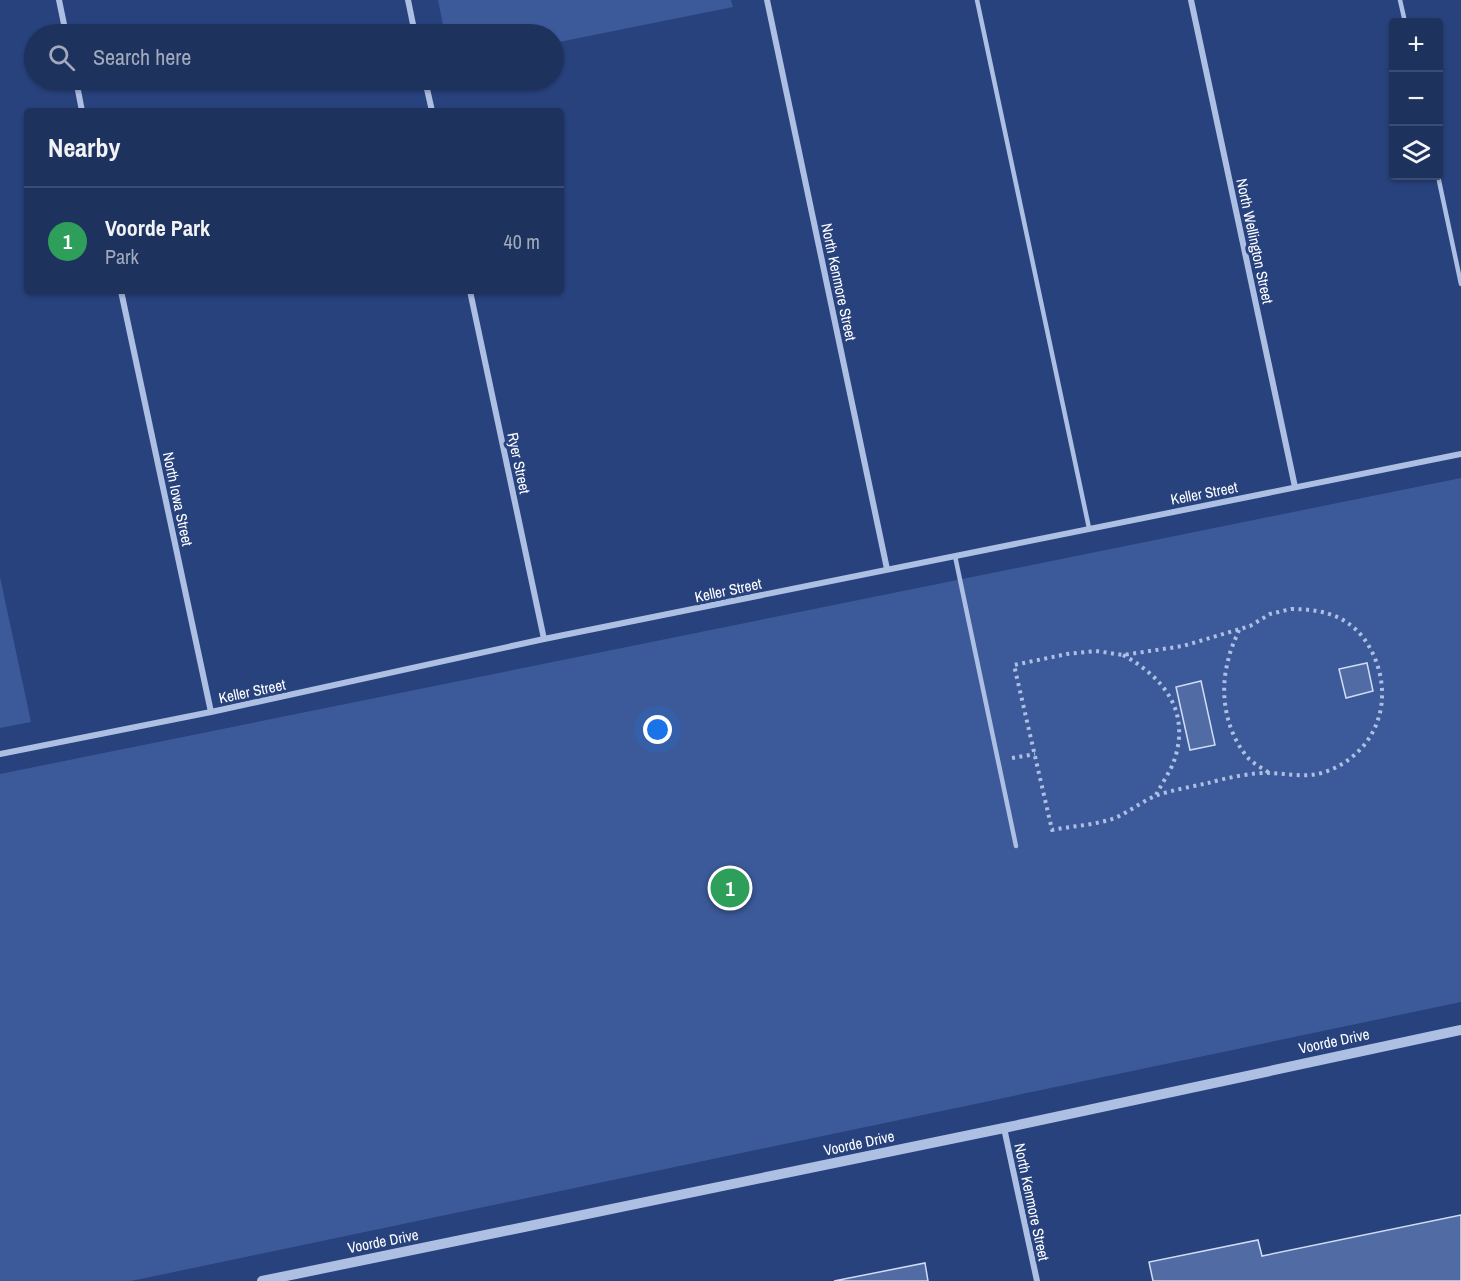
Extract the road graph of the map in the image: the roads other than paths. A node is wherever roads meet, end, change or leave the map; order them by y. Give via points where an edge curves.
1 (58, 0) edge
2 (408, 0) edge
3 (767, 0) edge
4 (977, 0) edge
5 (1191, 0) edge
6 (1400, 0) edge
7 (1404, 18) edge
8 (64, 24) edge
9 (413, 24) edge
10 (78, 90) edge
11 (427, 90) edge
12 (81, 108) edge
13 (431, 108) edge
14 (1439, 180) edge
15 (1461, 284) edge
16 (122, 294) edge
17 (471, 294) edge
18 (1461, 453) edge
19 (1295, 487) junction
20 (1089, 528) junction
21 (955, 556) junction
22 (887, 569) junction
23 (544, 639) junction
24 (211, 712) junction
25 (0, 754) edge
26 (1016, 846) dead end
27 (1461, 1030) edge
28 (1004, 1128) junction
29 (262, 1281) edge
30 (1037, 1281) edge

1 - 8 street
2 - 9 street
3 - 22 street, North Kenmore Street
4 - 20 lane
5 - 19 street, North Wellington Street
6 - 7 lane
10 - 12 street
11 - 13 street
14 - 15 lane
16 - 24 street, North Iowa Street
17 - 23 street, Ryer Street
18 - 19 street, Keller Street
19 - 20 street, Keller Street
20 - 21 street, Keller Street
21 - 22 street, Keller Street
21 - 26 lane
22 - 23 street, Keller Street
23 - 24 street, Keller Street
24 - 25 street, Keller Street
27 - 28 street, Voorde Drive
28 - 29 street, Voorde Drive
28 - 30 street, North Kenmore Street

